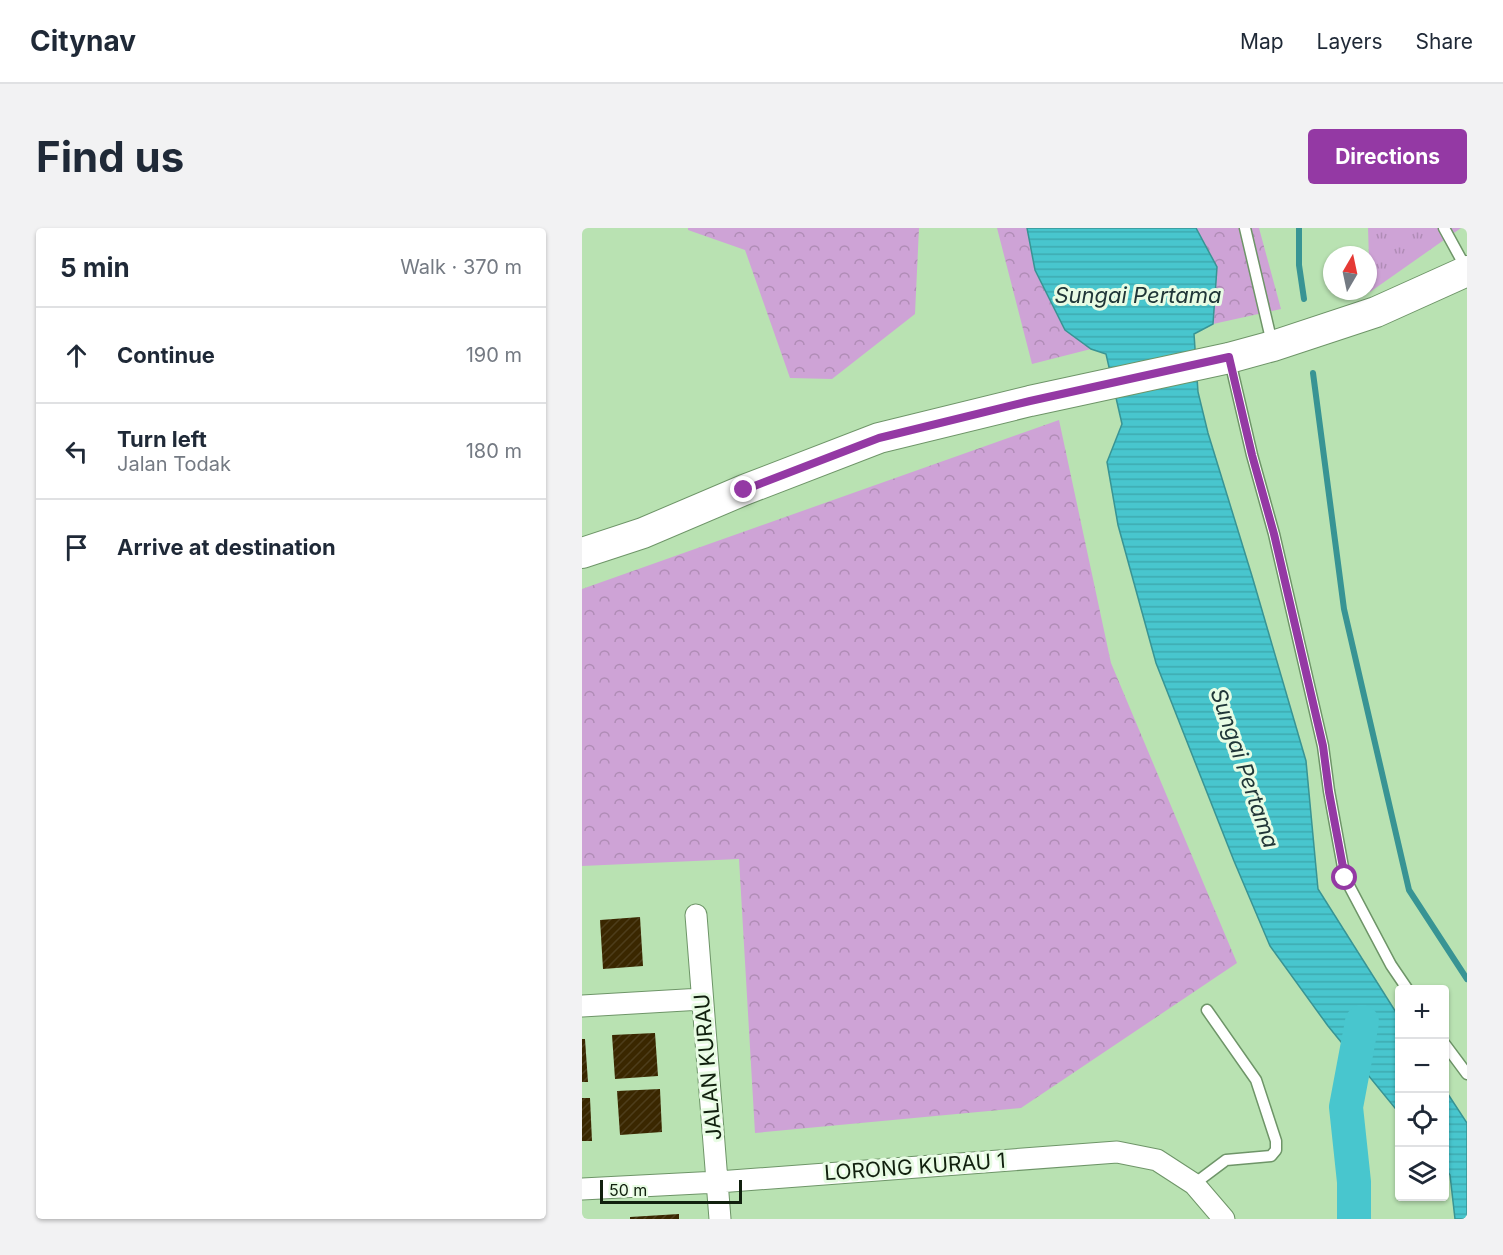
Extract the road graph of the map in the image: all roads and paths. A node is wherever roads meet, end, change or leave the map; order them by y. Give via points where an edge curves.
1 (1245, 228) edge
2 (1444, 228) edge
3 (1467, 271) edge
4 (1273, 346) junction
5 (1221, 359) junction
6 (582, 553) edge
7 (696, 915) dead end
8 (1405, 985) edge
9 (702, 999) junction
10 (582, 1006) edge
11 (1207, 1010) dead end
12 (1449, 1049) edge
13 (1467, 1074) edge
14 (718, 1182) junction
15 (1194, 1184) junction
16 (582, 1189) edge
17 (720, 1219) edge
18 (1224, 1219) edge

1 - 4 lane
2 - 3 lane
3 - 4 main road via 1376,312
4 - 5 main road
5 - 6 main road via 879,438 643,534
5 - 8 lane via 1274,534 1320,734 1345,878
7 - 9 street, JALAN KURAU
9 - 10 street
9 - 14 street, JALAN KURAU
11 - 15 lane via 1256,1080 1276,1150 1271,1156 1226,1160
12 - 13 lane
14 - 15 street, LORONG KURAU 1 via 1117,1152 1157,1160
14 - 16 street, LORONG KURAU 1
14 - 17 street, JALAN KURAU
15 - 18 street, LORONG KURAU 1

